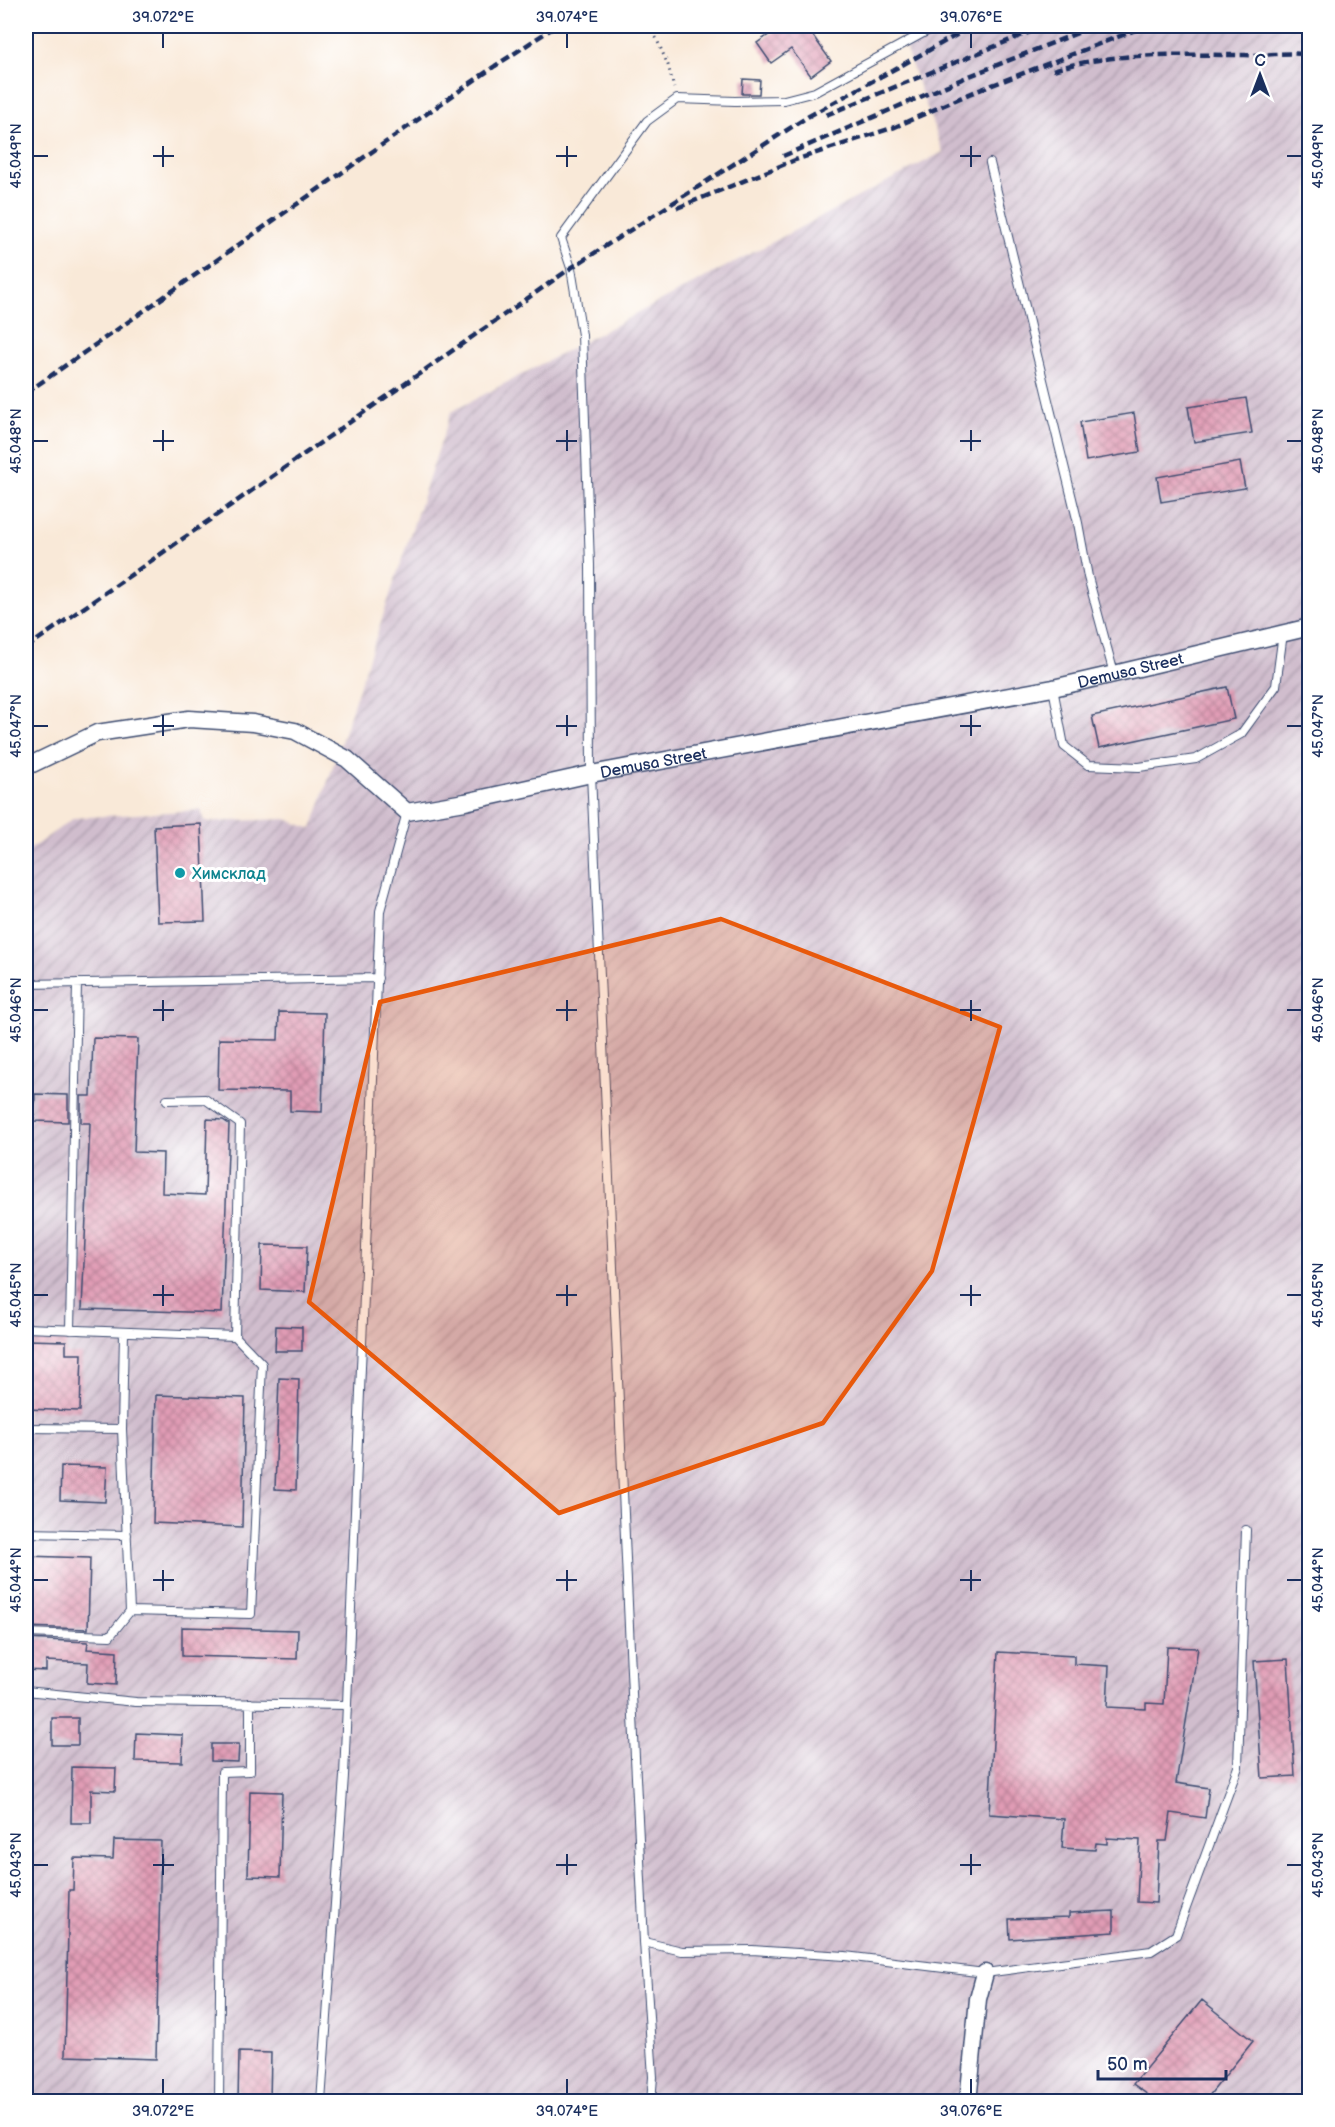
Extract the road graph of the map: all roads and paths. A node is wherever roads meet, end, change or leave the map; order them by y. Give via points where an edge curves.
1 (651, 26) edge
2 (936, 26) edge
3 (677, 99) junction
4 (990, 163) dead end
5 (1310, 627) edge
6 (1283, 633) junction
7 (1114, 674) junction
8 (1053, 688) junction
9 (26, 767) edge
10 (591, 774) junction
11 (407, 812) junction
12 (378, 978) junction
13 (77, 983) junction
14 (26, 984) edge
15 (167, 1101) dead end
16 (26, 1328) edge
17 (70, 1330) junction
18 (124, 1333) junction
19 (235, 1336) junction
20 (26, 1428) edge
21 (122, 1429) junction
22 (1246, 1530) dead end
23 (26, 1533) edge
24 (127, 1535) junction
25 (130, 1611) junction
26 (26, 1633) edge
27 (26, 1691) edge
28 (250, 1703) junction
29 (347, 1705) junction
30 (644, 1942) junction
31 (985, 1973) junction
32 (219, 2102) edge
33 (321, 2102) edge
34 (651, 2102) edge
35 (968, 2102) edge

1 - 3 path
2 - 3 lane via 815,92 784,100
3 - 10 lane via 647,121 561,238 572,268 582,335 590,565
4 - 7 lane
5 - 6 street, Demusa Street
6 - 7 street, Demusa Street
6 - 8 lane via 1276,686 1241,734 1196,759 1139,767 1088,765 1064,746
7 - 8 street, Demusa Street
8 - 10 street, Demusa Street
9 - 11 street via 97,733 189,719 254,723 296,731 347,759
10 - 11 street, Demusa Street
10 - 30 lane
11 - 12 lane via 380,911
12 - 13 lane
12 - 29 lane
13 - 14 lane
13 - 17 lane
15 - 19 lane via 205,1099 240,1124
16 - 17 lane
17 - 18 lane
18 - 19 lane
18 - 21 lane
19 - 25 lane via 262,1364 251,1614
20 - 21 lane
21 - 24 lane
22 - 31 lane via 1238,1767 1176,1935 1151,1951
23 - 24 lane
24 - 25 lane
25 - 26 lane via 110,1636
27 - 28 lane via 136,1702
28 - 29 lane
28 - 32 lane via 250,1771 222,1772
29 - 33 lane
30 - 31 lane via 682,1951 752,1950 845,1956
30 - 34 lane via 653,2077
31 - 35 street via 978,1999

